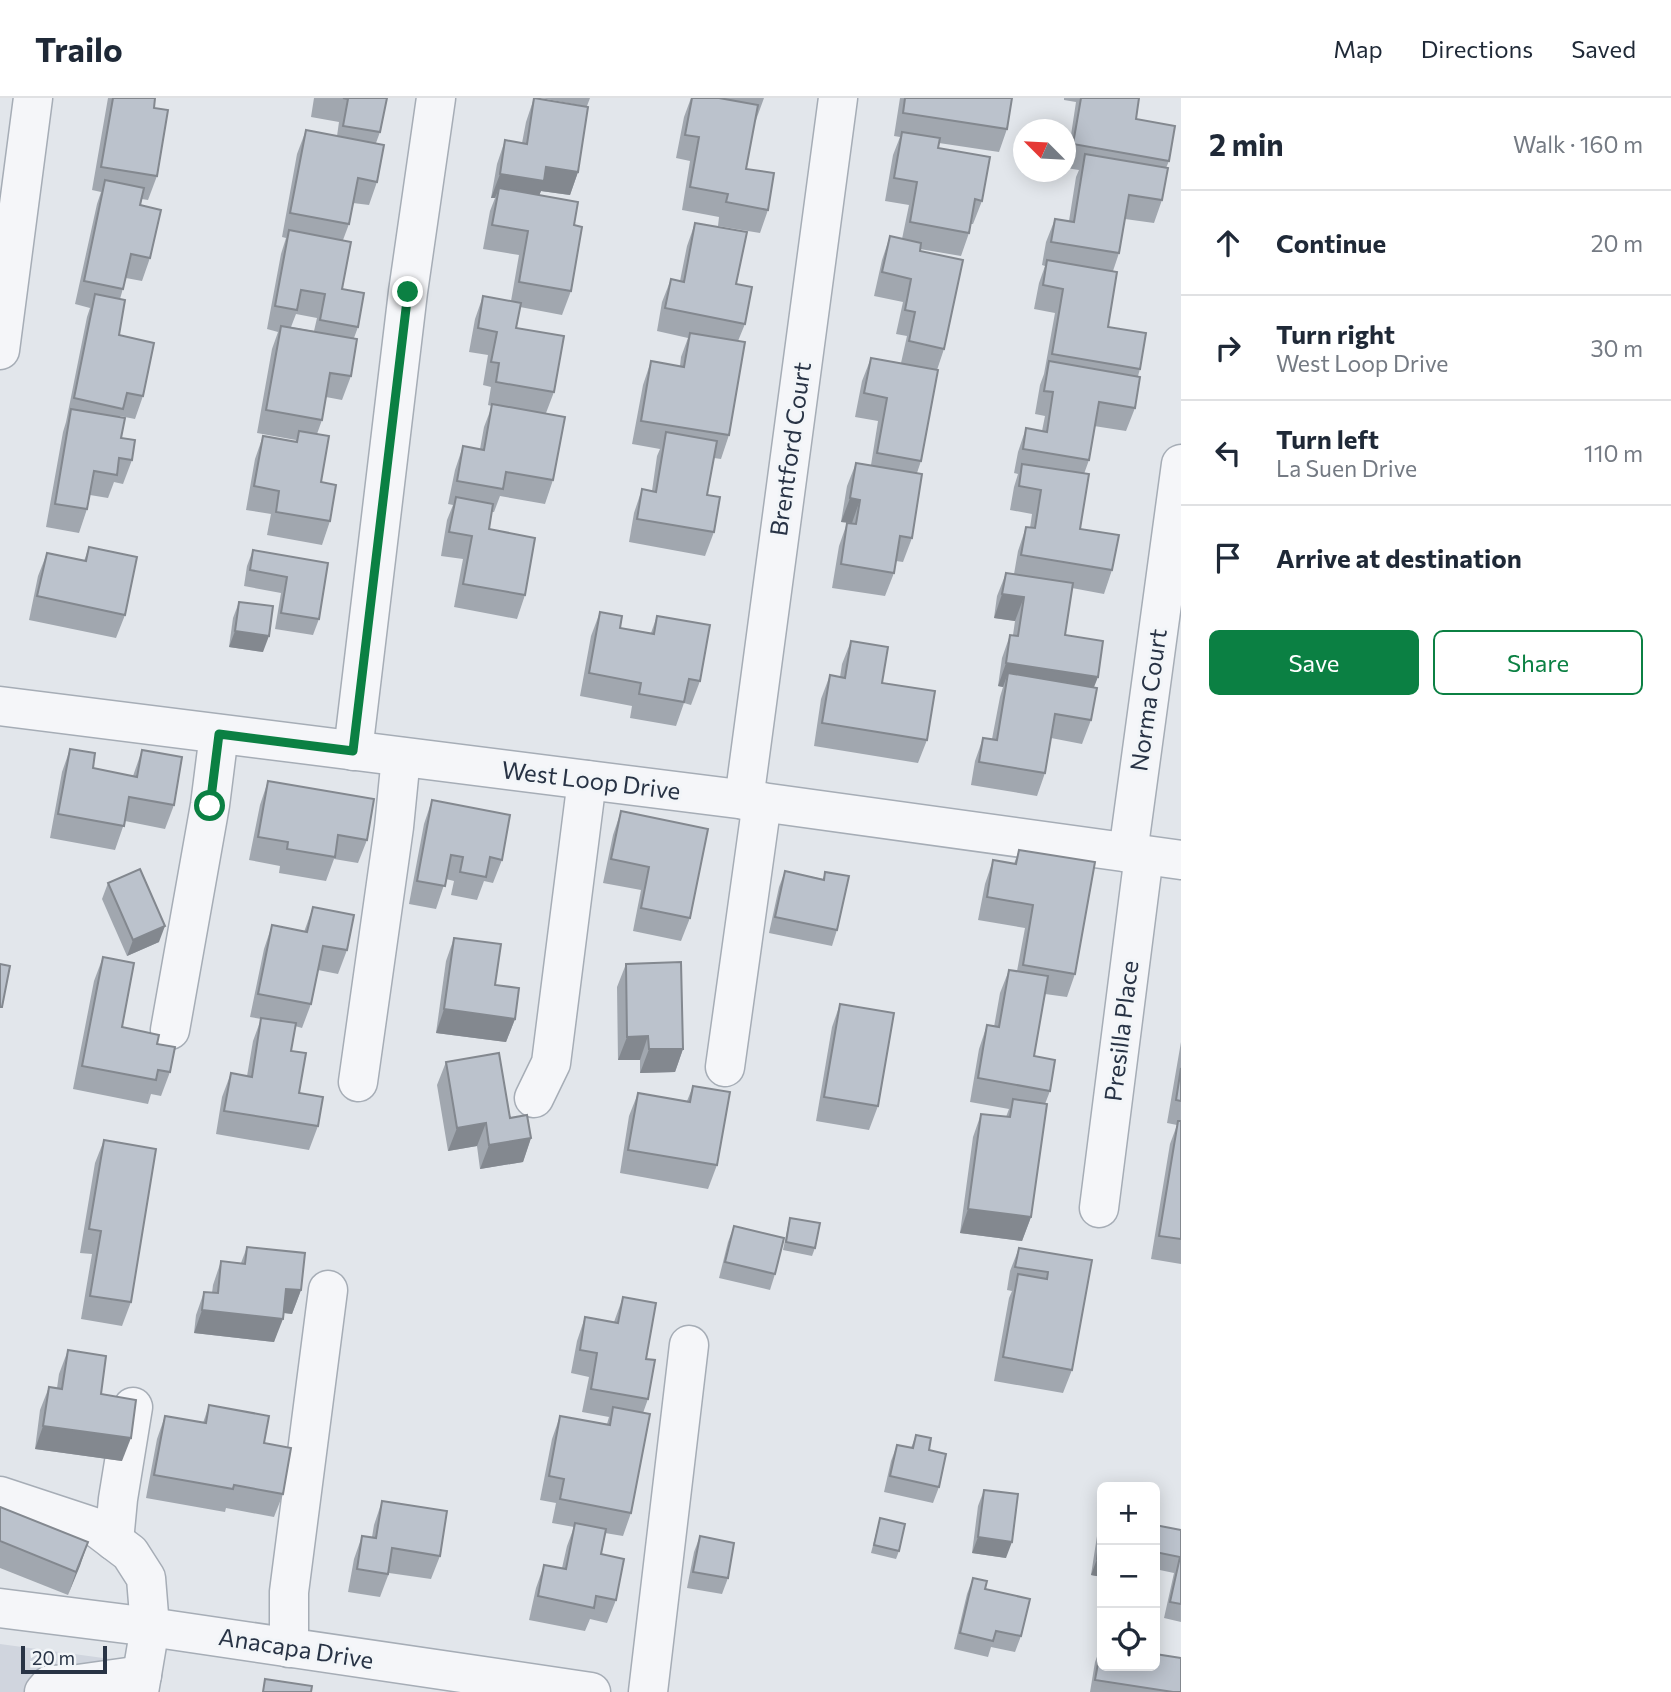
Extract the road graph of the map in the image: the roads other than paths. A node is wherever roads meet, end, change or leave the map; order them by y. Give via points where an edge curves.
1 (33, 98) edge
2 (436, 98) edge
3 (838, 98) edge
4 (0, 350) edge
5 (1181, 464) edge
6 (0, 706) edge
7 (219, 734) junction
8 (353, 751) junction
9 (401, 757) junction
10 (587, 780) junction
11 (753, 801) junction
12 (1136, 854) junction
13 (1181, 860) edge
14 (170, 1030) dead end
15 (725, 1067) dead end
16 (358, 1082) dead end
17 (534, 1098) dead end
18 (1099, 1208) dead end
19 (328, 1290) dead end
20 (689, 1345) dead end
21 (132, 1407) edge
22 (0, 1496) edge
23 (114, 1541) junction
24 (0, 1608) edge
25 (150, 1627) junction
26 (289, 1648) junction
27 (141, 1684) edge
28 (573, 1691) edge
29 (44, 1692) edge
30 (648, 1692) edge

1 - 4 street
2 - 8 street
3 - 11 street, Brentford Court
5 - 12 street, Norma Court
6 - 7 street, West Loop Drive
7 - 8 street, West Loop Drive
7 - 14 street
8 - 9 street, West Loop Drive
9 - 10 street, West Loop Drive
9 - 16 street
10 - 11 street, West Loop Drive
10 - 17 street via 551,1063
11 - 12 street, West Loop Drive
11 - 15 street, Brentford Court
12 - 13 street, West Loop Drive
12 - 18 street, Presilla Place
19 - 26 street via 289,1592
20 - 30 street
21 - 23 street
22 - 23 street via 97,1528
23 - 25 street via 131,1553 146,1578
24 - 25 street, Anacapa Drive
25 - 26 street, Anacapa Drive
25 - 27 street
26 - 28 street, Anacapa Drive
27 - 29 street via 50,1685

